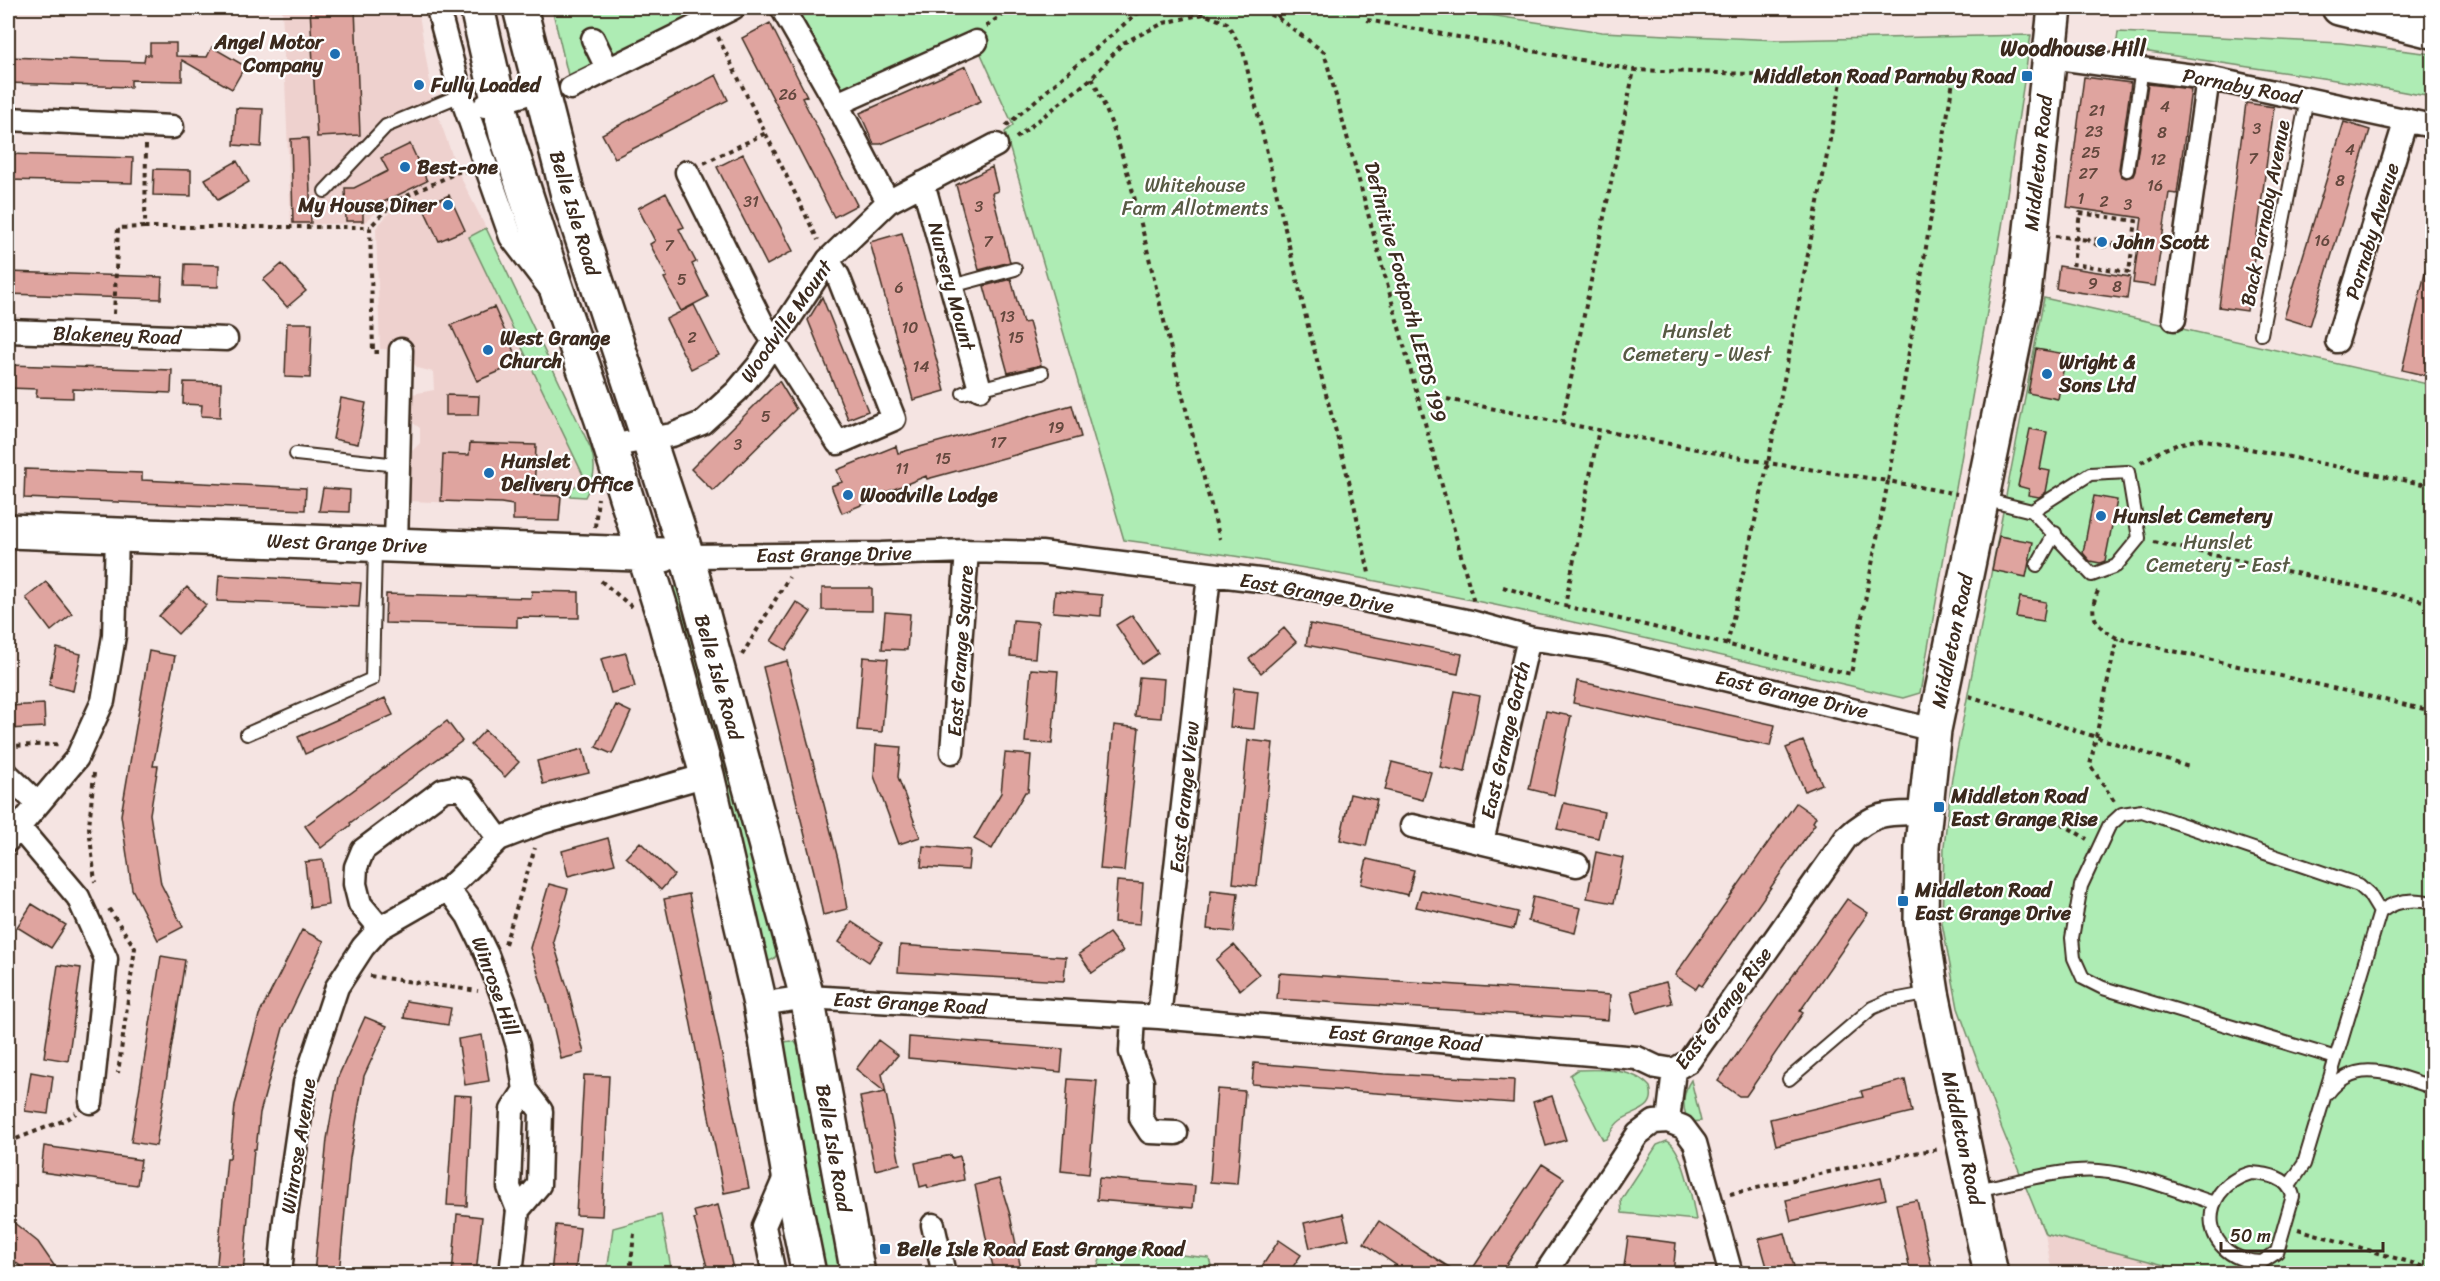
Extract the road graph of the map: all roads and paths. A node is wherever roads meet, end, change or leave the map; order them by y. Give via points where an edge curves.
1 (477, 8) edge
2 (520, 8) edge
3 (733, 8) edge
4 (782, 8) edge
5 (1013, 8) edge
6 (1090, 8) edge
7 (1155, 8) edge
8 (1253, 8) edge
9 (1279, 8) edge
10 (2339, 8) edge
11 (2348, 8) edge
12 (438, 9) dead end
13 (1136, 14) junction
14 (2433, 16) edge
15 (1278, 18) junction
16 (709, 19) junction
17 (1367, 20) dead end
18 (2433, 31) edge
19 (2053, 34) edge
20 (593, 39) dead end
21 (976, 42) joint
22 (2142, 68) junction
23 (608, 70) junction
24 (1635, 70) junction
25 (1842, 77) junction
26 (1092, 78) junction
27 (2208, 78) junction
28 (555, 89) junction
29 (2307, 99) junction
30 (499, 102) junction
31 (464, 103) junction
32 (837, 104) junction
33 (8, 119) edge
34 (2406, 120) junction
35 (146, 126) junction
36 (2433, 126) edge
37 (172, 127) dead end
38 (765, 133) junction
39 (996, 145) junction
40 (2127, 170) dead end
41 (687, 172) joint
42 (923, 183) junction
43 (429, 186) dead end
44 (325, 191) dead end
45 (888, 202) junction
46 (145, 227) junction
47 (370, 227) junction
48 (2056, 236) dead end
49 (2076, 238) junction
50 (2088, 240) junction
51 (2116, 244) junction
52 (2132, 246) junction
53 (828, 260) junction
54 (1015, 269) dead end
55 (952, 286) junction
56 (561, 303) junction
57 (2174, 319) dead end
58 (8, 331) edge
59 (2260, 334) dead end
60 (113, 335) junction
61 (226, 339) dead end
62 (2337, 341) dead end
63 (775, 342) junction
64 (401, 352) joint
65 (1042, 373) dead end
66 (972, 391) joint
67 (1447, 399) dead end
68 (1562, 423) junction
69 (1599, 429) junction
70 (647, 438) junction
71 (609, 446) junction
72 (296, 454) dead end
73 (1768, 463) junction
74 (398, 465) junction
75 (2128, 472) junction
76 (1888, 481) junction
77 (2433, 486) edge
78 (1980, 499) junction
79 (2032, 511) junction
80 (8, 531) edge
81 (2055, 533) junction
82 (117, 536) junction
83 (2139, 538) junction
84 (1221, 539) dead end
85 (385, 544) junction
86 (967, 551) junction
87 (643, 554) junction
88 (687, 556) junction
89 (802, 556) junction
90 (2037, 565) dead end
91 (2116, 566) junction
92 (1369, 573) dead end
93 (1209, 576) junction
94 (1503, 587) dead end
95 (2433, 603) edge
96 (1565, 606) junction
97 (1470, 622) junction
98 (1529, 638) junction
99 (2117, 638) junction
100 (1727, 645) junction
101 (723, 687) junction
102 (1942, 687) junction
103 (2433, 711) edge
104 (1934, 730) junction
105 (247, 734) dead end
106 (2096, 737) junction
107 (84, 743) junction
108 (8, 746) edge
109 (952, 752) dead end
110 (2190, 767) dead end
111 (8, 775) edge
112 (707, 775) junction
113 (37, 803) junction
114 (1924, 813) junction
115 (2122, 814) junction
116 (2054, 819) dead end
117 (543, 822) junction
118 (1412, 826) dead end
119 (13, 833) edge
120 (499, 839) junction
121 (1482, 842) junction
122 (2099, 847) junction
123 (1577, 865) dead end
124 (448, 889) junction
125 (2433, 903) edge
126 (2380, 912) junction
127 (380, 928) junction
128 (345, 972) junction
129 (499, 986) junction
130 (1932, 993) junction
131 (807, 997) junction
132 (760, 1004) junction
133 (1133, 1016) junction
134 (1159, 1017) junction
135 (2336, 1058) junction
136 (1674, 1070) junction
137 (1790, 1079) dead end
138 (2433, 1087) edge
139 (2324, 1099) junction
140 (91, 1102) joint
141 (1668, 1121) junction
142 (1176, 1133) dead end
143 (8, 1142) edge
144 (1964, 1146) junction
145 (788, 1170) junction
146 (2289, 1186) junction
147 (1973, 1191) junction
148 (1710, 1200) junction
149 (2214, 1203) junction
150 (933, 1225) dead end
151 (2285, 1225) junction
152 (634, 1233) dead end
153 (2433, 1269) edge
154 (280, 1274) edge
155 (511, 1274) edge
156 (630, 1274) edge
157 (774, 1274) edge
158 (809, 1274) edge
159 (858, 1274) edge
160 (944, 1274) edge
161 (1545, 1274) edge
162 (1731, 1274) edge
163 (1991, 1274) edge

1 - 30 main road, Belle Isle Road
2 - 28 main road, Belle Isle Road
3 - 16 street
4 - 32 street
5 - 21 path via 982,29
6 - 13 path
7 - 13 path
8 - 15 path, Definitive Footpath LEEDS 199
9 - 15 path
10 - 18 main road
11 - 14 main road
12 - 31 street, Belle Isle Road
13 - 39 path via 1006,127
15 - 97 path, Definitive Footpath LEEDS 199 via 1324,52 1475,600
16 - 23 street
16 - 38 path
17 - 24 path
19 - 22 street, Parnaby Road
19 - 78 main road, Middleton Road via 2024,294
20 - 23 street
21 - 32 street
22 - 27 street, Parnaby Road
22 - 40 lane
23 - 28 street
24 - 25 path
24 - 68 path
25 - 73 path
25 - 76 path via 1953,81
26 - 39 path via 1010,142
26 - 84 path via 1108,110 1134,197
26 - 92 path via 1123,43 1164,23 1203,14 1227,23 1243,51 1308,326 1350,481
27 - 29 street, Parnaby Road
27 - 57 street
28 - 30 street
28 - 70 main road, Belle Isle Road via 568,195
29 - 34 street, Parnaby Road
29 - 59 lane, Back Parnaby Avenue
30 - 31 street
30 - 56 main road, Belle Isle Road
31 - 44 lane via 386,126
31 - 56 street, Belle Isle Road via 511,237
32 - 45 street
33 - 35 street
34 - 36 street, Parnaby Road
34 - 62 street, Parnaby Avenue
35 - 37 street
35 - 46 path
38 - 41 path
38 - 53 path
39 - 42 street, Woodville Mount
41 - 63 street
42 - 45 street, Woodville Mount
42 - 55 street, Nursery Mount
43 - 47 path via 394,202
45 - 53 street, Woodville Mount
46 - 47 path
46 - 60 path via 118,228
47 - 64 path via 373,352
48 - 49 path
49 - 50 path
49 - 52 path via 2080,213 2136,221
49 - 52 path via 2073,264 2106,269 2128,272
50 - 51 path via 2101,246
50 - 51 path via 2103,238
51 - 52 path
53 - 63 street, Woodville Mount
53 - 63 street via 838,276 894,419 838,442
54 - 55 lane
55 - 66 street, Nursery Mount
56 - 71 main road, Belle Isle Road
58 - 60 street, Blakeney Road
60 - 61 street, Blakeney Road
63 - 70 street, Woodville Mount via 737,391 702,423 672,435
64 - 74 street via 410,380
65 - 66 lane
67 - 68 path
68 - 69 path
69 - 73 path
69 - 96 path
70 - 71 street, Woodville Mount
70 - 88 main road, Belle Isle Road
71 - 87 main road, Belle Isle Road
72 - 74 lane
73 - 76 path
73 - 100 path
74 - 85 street
75 - 77 path via 2175,443 2201,438
75 - 79 lane via 2090,474
75 - 83 lane
76 - 78 path
76 - 100 path via 1851,674
78 - 79 lane
78 - 102 main road, Middleton Road
79 - 81 lane
80 - 82 main road, West Grange Drive
81 - 90 lane
81 - 91 lane via 2092,575
82 - 85 main road, West Grange Drive
82 - 107 street via 114,636 103,701
83 - 91 lane
83 - 95 path
85 - 87 main road, West Grange Drive
85 - 105 lane via 372,679
86 - 89 street, East Grange Drive
86 - 93 street, East Grange Drive via 1041,553
86 - 109 street, East Grange Square
87 - 88 main road, West Grange Drive
87 - 112 main road, Belle Isle Road
88 - 89 street, East Grange Drive
88 - 101 main road, Belle Isle Road
89 - 101 path
91 - 99 path via 2094,599 2093,615 2100,629
93 - 97 street, East Grange Drive via 1275,582
93 - 134 street, East Grange View
94 - 96 path
96 - 100 path
97 - 98 street, East Grange Drive
98 - 104 street, East Grange Drive via 1605,650
98 - 121 street, East Grange Garth
99 - 103 path
99 - 106 path
101 - 131 main road, Belle Isle Road
102 - 104 main road, Middleton Road
102 - 106 path
104 - 114 main road, Middleton Road
106 - 110 path
106 - 115 path via 2090,765
107 - 108 path
107 - 113 street via 77,758
111 - 113 street
112 - 117 street, Winrose Avenue
112 - 132 main road, Belle Isle Road
113 - 119 street
114 - 130 main road, Middleton Road via 1921,922
114 - 136 street, East Grange Rise via 1879,815 1861,823 1846,838 1689,1060
115 - 122 lane via 2109,826
115 - 126 lane via 2142,811 2349,881 2369,894
116 - 122 path
117 - 120 street, Winrose Avenue
117 - 129 path
118 - 121 street, East Grange Garth
119 - 140 street via 78,897 106,959
120 - 124 street, Winrose Avenue
120 - 127 street via 463,790 442,790 363,850 355,884 360,904
121 - 123 street, East Grange Garth
122 - 135 lane via 2081,886 2072,938 2074,958 2083,978 2103,988
124 - 127 street, Winrose Avenue
124 - 129 street, Winrose Hill via 468,916
125 - 126 lane via 2403,900
126 - 135 lane
127 - 128 street, Winrose Avenue
128 - 129 path
128 - 154 street, Winrose Avenue via 305,1083
129 - 155 street, Winrose Hill via 518,1046 525,1090 512,1110 509,1186 519,1210
130 - 137 lane via 1872,1008
130 - 144 main road, Middleton Road
131 - 132 street, East Grange Road
131 - 133 street, East Grange Road
131 - 159 main road, Belle Isle Road
132 - 145 main road, Belle Isle Road
133 - 134 street, East Grange Road
133 - 142 street via 1131,1052 1142,1082 1141,1118 1150,1132
134 - 136 street, East Grange Road via 1637,1058
135 - 139 lane
136 - 141 street, East Grange Rise
138 - 139 lane via 2379,1071 2360,1070 2346,1075
139 - 146 lane via 2304,1164
140 - 143 path via 65,1120
141 - 148 street via 1690,1134
141 - 161 street via 1654,1122 1638,1134
144 - 147 main road, Middleton Road
144 - 148 path via 1914,1152
145 - 157 street via 764,1226
145 - 158 main road, Belle Isle Road
146 - 149 lane via 2266,1174 2251,1173 2225,1186
146 - 151 lane via 2292,1202
147 - 149 lane via 2071,1171 2098,1171 2122,1174
147 - 163 main road, Middleton Road
148 - 162 street
149 - 151 lane via 2212,1227 2218,1241 2241,1259 2262,1262 2273,1257
150 - 160 street
151 - 153 path
152 - 156 path

